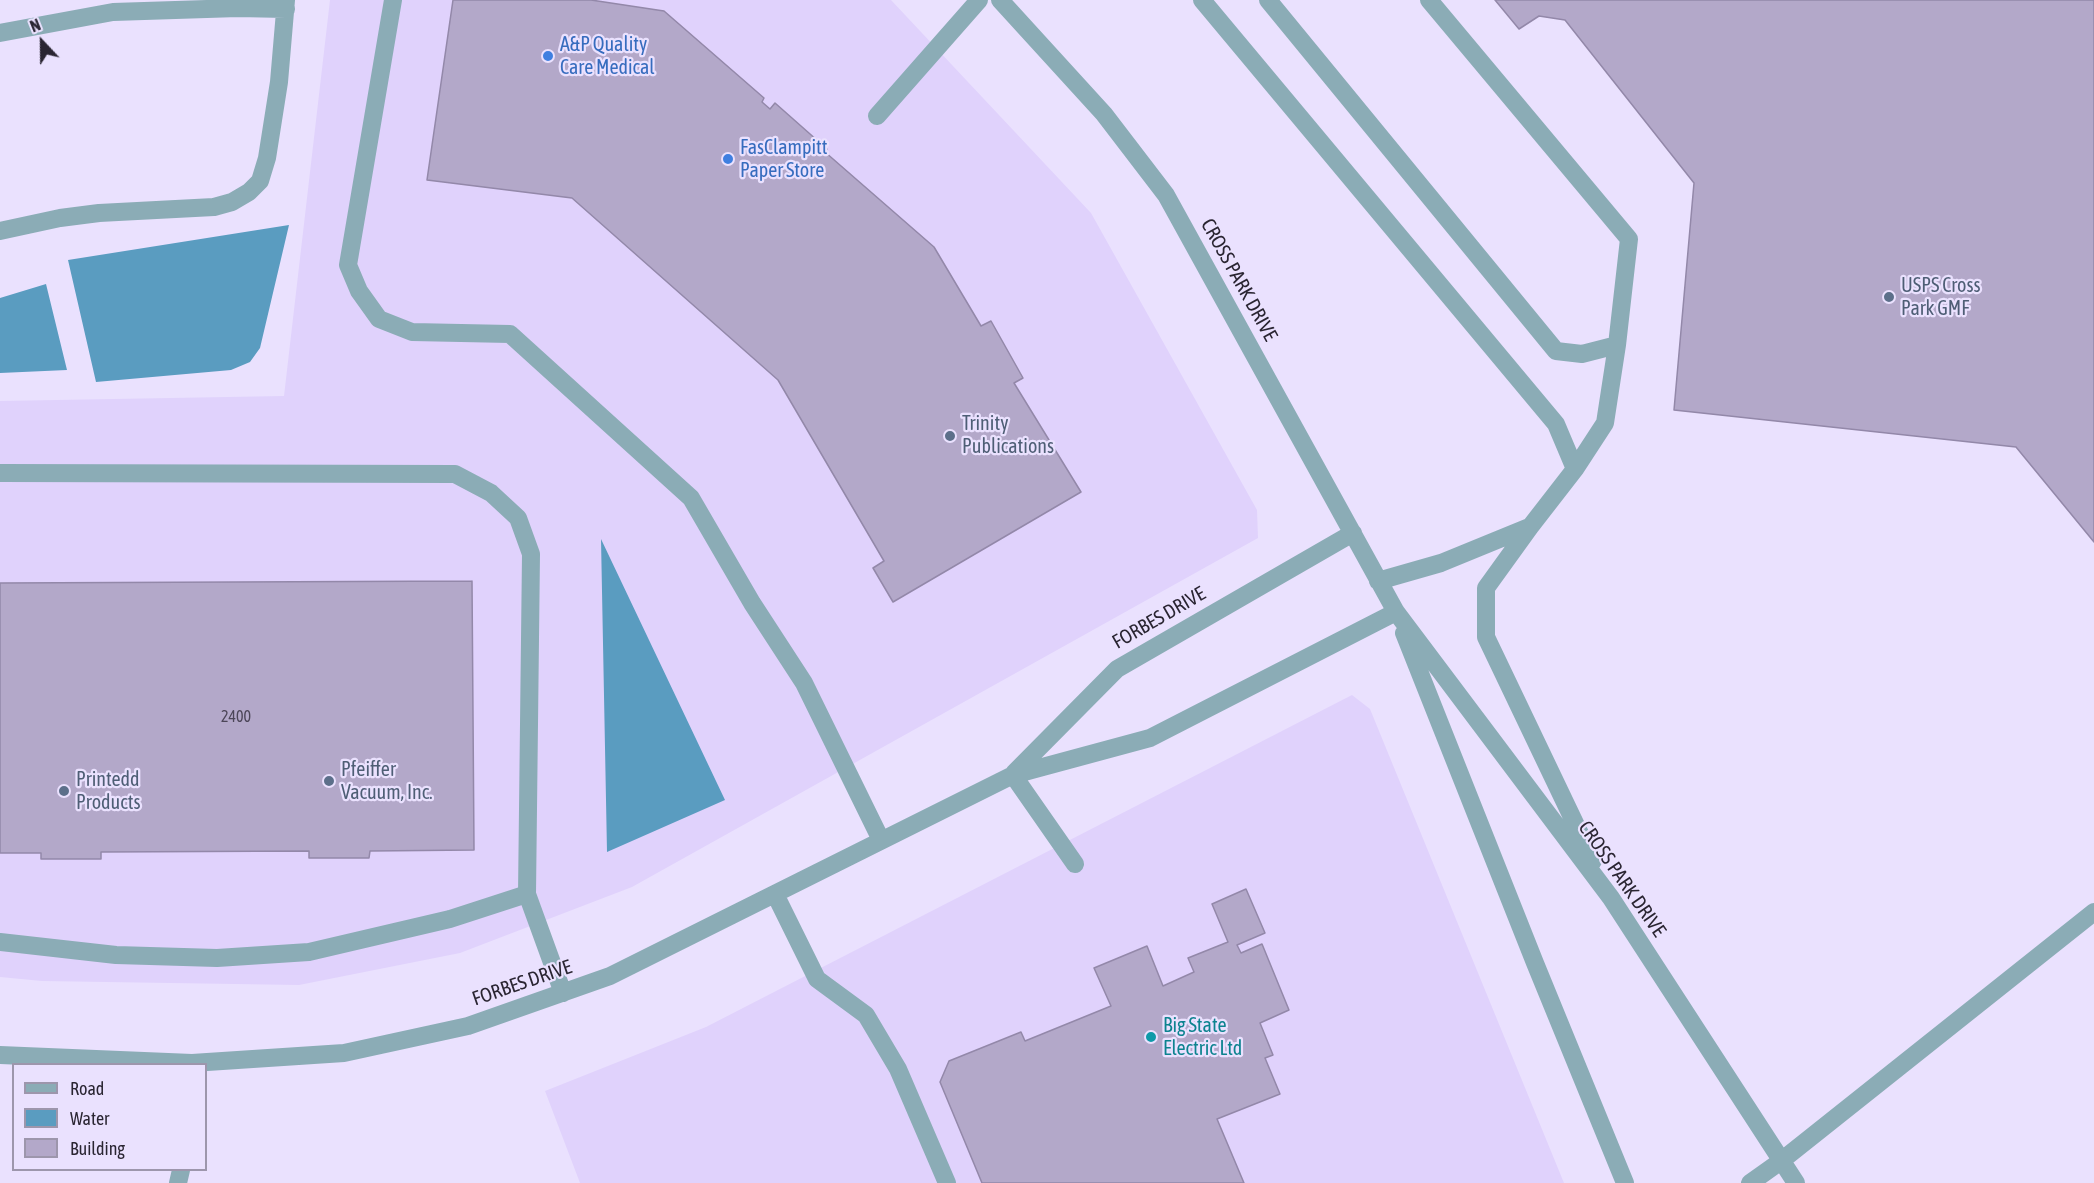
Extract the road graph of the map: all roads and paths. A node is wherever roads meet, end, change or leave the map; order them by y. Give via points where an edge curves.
1 (393, 0) edge
2 (979, 0) edge
3 (1000, 0) edge
4 (1202, 0) edge
5 (1268, 0) edge
6 (1429, 0) edge
7 (286, 5) edge
8 (0, 33) edge
9 (878, 116) dead end
10 (0, 231) edge
11 (1617, 345) junction
12 (1575, 469) junction
13 (0, 473) edge
14 (1530, 527) junction
15 (1353, 533) junction
16 (1378, 581) junction
17 (1396, 612) junction
18 (1013, 775) junction
19 (881, 840) junction
20 (1075, 864) dead end
21 (526, 894) junction
22 (775, 894) junction
23 (1611, 898) junction
24 (2094, 912) edge
25 (0, 942) edge
26 (563, 993) junction
27 (0, 1054) edge
28 (173, 1063) edge
29 (206, 1063) edge
30 (1781, 1161) junction
31 (947, 1183) edge
32 (1625, 1183) edge
33 (1749, 1183) edge
34 (1796, 1183) edge

1 - 19 street via 348,265 359,291 379,319 412,332 510,334 691,498 804,683
2 - 9 street
3 - 15 street, CROSS PARK DRIVE via 1104,114 1166,195
4 - 12 street via 1556,424
5 - 11 street via 1556,351 1582,354
6 - 11 street via 1629,238
7 - 8 street via 113,12
7 - 10 street via 267,158 260,181 249,192 214,207 99,213
11 - 12 street via 1605,423
12 - 14 street
13 - 21 street via 455,474 491,493 518,518 531,554
14 - 16 street via 1441,563
14 - 23 street via 1486,588 1486,637
15 - 16 street, CROSS PARK DRIVE
15 - 18 street, FORBES DRIVE via 1117,669
16 - 17 street, CROSS PARK DRIVE
17 - 18 street, FORBES DRIVE via 1150,738
17 - 23 street, CROSS PARK DRIVE
17 - 32 street, CROSS PARK DRIVE
18 - 19 street, FORBES DRIVE
18 - 20 street
19 - 22 street, FORBES DRIVE
21 - 25 street via 450,919 309,952 216,958 116,955
21 - 26 street
22 - 26 street, FORBES DRIVE via 610,976
22 - 31 street via 817,979 866,1015 898,1069
23 - 30 street, CROSS PARK DRIVE
24 - 30 street
26 - 29 street, FORBES DRIVE via 468,1026 344,1053
27 - 28 street, FORBES DRIVE
30 - 33 street
30 - 34 street, CROSS PARK DRIVE

